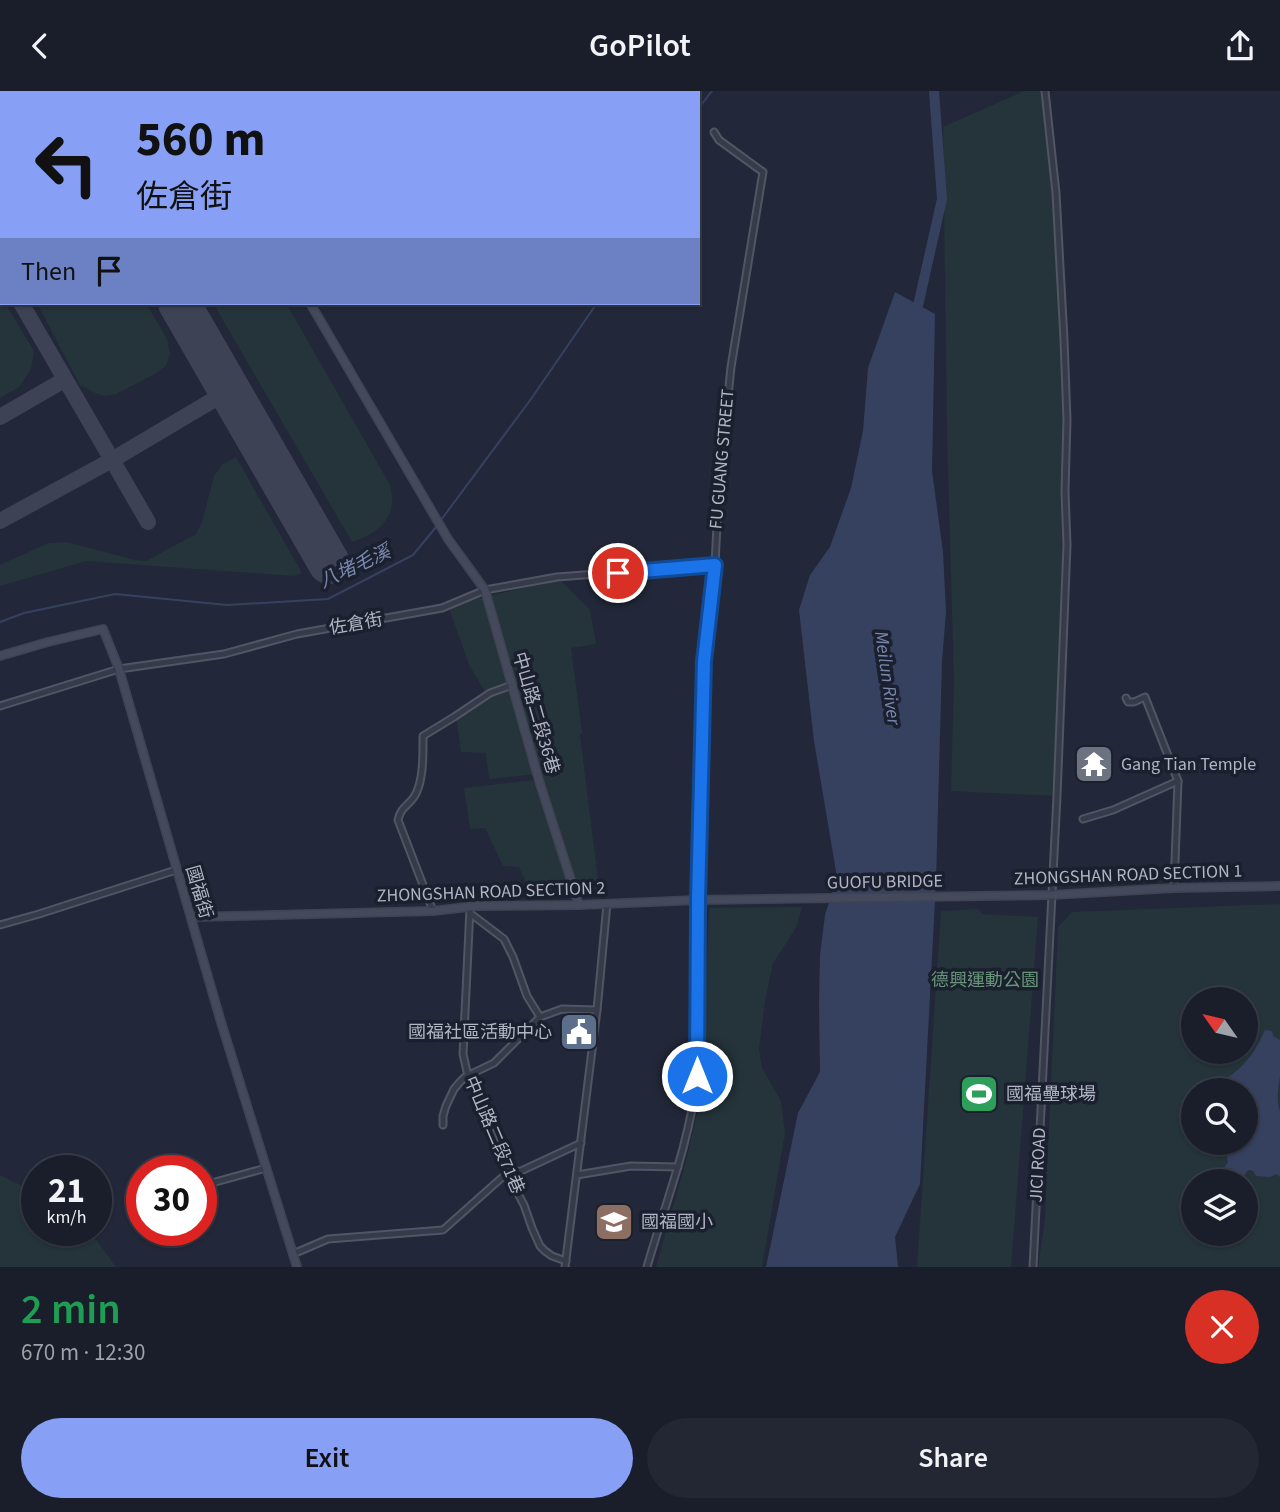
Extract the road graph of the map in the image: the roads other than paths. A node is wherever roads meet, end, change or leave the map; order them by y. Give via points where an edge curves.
1 (1045, 91) edge
2 (714, 132) dead end
3 (311, 305) edge
4 (715, 565) junction
5 (485, 590) junction
6 (0, 656) edge
7 (119, 669) junction
8 (512, 685) junction
9 (1126, 698) dead end
10 (0, 706) edge
11 (1178, 781) junction
12 (1083, 819) dead end
13 (176, 870) junction
14 (1280, 886) edge
15 (1174, 888) junction
16 (1051, 895) junction
17 (978, 896) joint
18 (792, 899) joint
19 (698, 901) junction
20 (607, 904) junction
21 (579, 905) junction
22 (433, 911) junction
23 (470, 911) junction
24 (191, 917) junction
25 (0, 925) edge
26 (597, 1010) junction
27 (540, 1017) junction
28 (468, 1076) junction
29 (443, 1125) dead end
30 (581, 1143) junction
31 (678, 1167) junction
32 (266, 1168) junction
33 (508, 1173) junction
34 (577, 1175) junction
35 (217, 1182) edge
36 (293, 1254) junction
37 (566, 1264) edge
38 (297, 1267) edge
39 (647, 1267) edge
40 (1033, 1267) edge

1 - 16 street, JICI ROAD via 1056,193 1067,420 1067,545
2 - 4 street, FU GUANG STREET via 763,172 731,367
3 - 5 street, 中山路二段36巷 via 433,514
4 - 5 street, 佐倉街 via 557,577
4 - 19 street, FU GUANG STREET via 704,661
5 - 7 street, 佐倉街 via 442,608 297,634 225,654
5 - 8 street, 中山路二段36巷
6 - 7 street, 國福街 via 103,629
7 - 10 street, 佐倉街
7 - 13 street, 國福街
8 - 21 street, 中山路二段36巷
8 - 22 street via 490,693 423,736 424,765 415,796 400,810 398,820
9 - 11 street via 1131,702 1145,697
11 - 12 street
11 - 15 street
13 - 24 street, 國福街
13 - 25 street
14 - 15 street, ZHONGSHAN ROAD SECTION 1
15 - 16 street, ZHONGSHAN ROAD SECTION 1
16 - 17 street, ZHONGSHAN ROAD SECTION 1
16 - 40 street, JICI ROAD
17 - 18 street, GUOFU BRIDGE
18 - 19 street, ZHONGSHAN ROAD SECTION 2
19 - 20 street, ZHONGSHAN ROAD SECTION 2
19 - 31 street, FU GUANG STREET via 697,1076
20 - 21 street, ZHONGSHAN ROAD SECTION 2
20 - 26 street
21 - 23 street, ZHONGSHAN ROAD SECTION 2 via 477,906
22 - 23 street, ZHONGSHAN ROAD SECTION 2
22 - 24 street, ZHONGSHAN ROAD SECTION 2
23 - 27 street via 504,939
23 - 28 street, 中山路二段71巷 via 463,1054
24 - 32 street, 國福街
26 - 27 street via 568,1008
26 - 30 street
27 - 28 street via 494,1063
28 - 29 street via 450,1097
28 - 33 street, 中山路二段71巷
30 - 33 street
30 - 34 street
31 - 34 street via 631,1166
31 - 39 street, FU GUANG STREET
32 - 35 street
32 - 36 street, 國福街
33 - 36 street via 443,1230 328,1239
33 - 37 street, 中山路二段71巷 via 540,1245
34 - 37 street
36 - 38 street, 國福街

